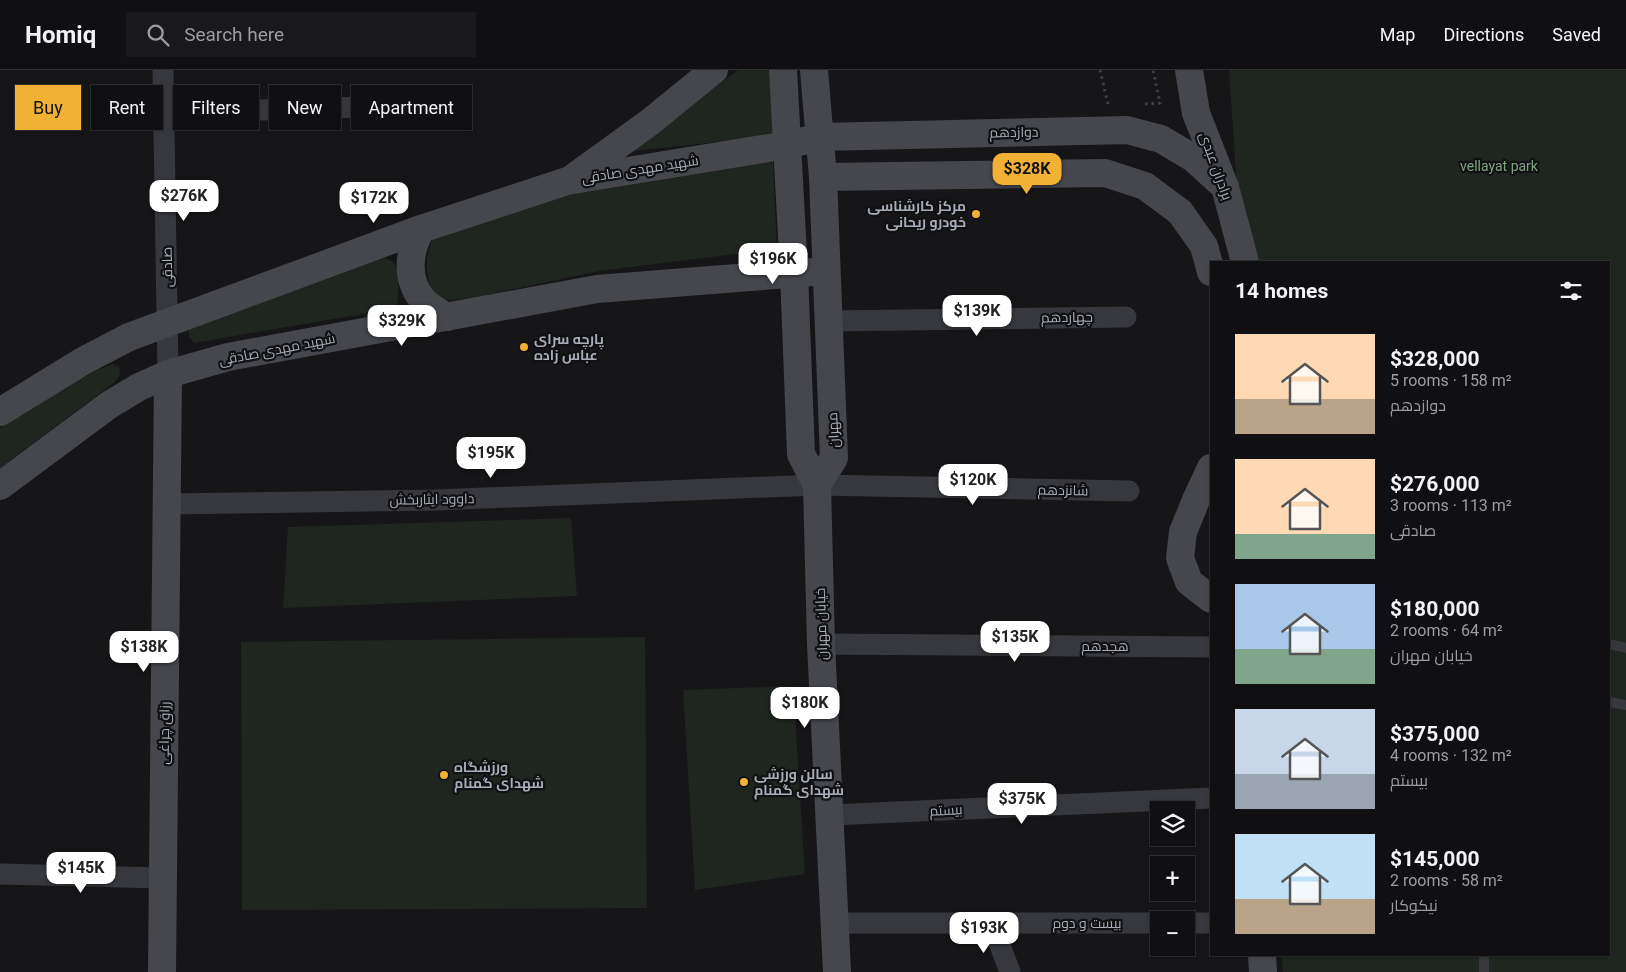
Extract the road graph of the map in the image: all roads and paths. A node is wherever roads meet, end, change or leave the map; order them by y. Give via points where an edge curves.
1 (163, 70) edge
2 (714, 70) edge
3 (783, 70) edge
4 (814, 70) edge
5 (1100, 70) edge
6 (1153, 70) edge
7 (1189, 70) edge
8 (163, 85) edge
9 (1143, 104) dead end
10 (351, 107) edge
11 (1109, 108) dead end
12 (163, 113) joint
13 (820, 137) junction
14 (787, 146) junction
15 (823, 177) junction
16 (567, 181) junction
17 (1225, 187) junction
18 (421, 229) junction
19 (1245, 261) edge
20 (1210, 268) edge
21 (826, 271) junction
22 (794, 273) junction
23 (447, 317) junction
24 (1126, 317) dead end
25 (827, 321) junction
26 (168, 324) junction
27 (168, 374) junction
28 (0, 412) edge
29 (1210, 470) edge
30 (817, 485) junction
31 (0, 486) edge
32 (1129, 491) dead end
33 (167, 504) junction
34 (1210, 597) edge
35 (821, 644) junction
36 (1610, 644) edge
37 (1208, 646) dead end
38 (1626, 648) edge
39 (1610, 702) edge
40 (1626, 705) edge
41 (1210, 798) edge
42 (831, 815) junction
43 (0, 874) edge
44 (163, 878) junction
45 (836, 923) junction
46 (1150, 923) edge
47 (1195, 923) edge
48 (1208, 923) dead end
49 (992, 924) junction
50 (1262, 956) edge
51 (1484, 956) edge
52 (162, 972) edge
53 (838, 972) edge
54 (1010, 972) edge
55 (1263, 972) edge
56 (1484, 972) edge

1 - 8 street, صادقی
2 - 16 main road via 650,122
3 - 14 main road
4 - 13 main road, مهران
5 - 11 path
6 - 9 path via 1160,103
7 - 17 main road, برادران عبدی via 1196,113
10 - 12 street
12 - 26 street, صادقی
13 - 14 main road, دوازدهم
13 - 15 main road, مهران
13 - 17 main road, دوازدهم via 1128,130 1161,138 1193,158
14 - 16 main road, شهید مهدی صادقی
14 - 22 main road
15 - 20 main road via 1104,172 1145,186 1180,212 1204,246
15 - 21 main road, مهران
16 - 18 main road, شهید مهدی صادقی
17 - 19 main road, برادران عبدی
18 - 23 main road via 410,256 411,280 422,300
18 - 26 main road, شهید مهدی صادقی
21 - 22 main road, شهید مهدی صادقی
21 - 25 main road, مهران
22 - 23 main road, شهید مهدی صادقی via 597,289
22 - 30 main road via 801,454
23 - 27 main road, شهید مهدی صادقی via 228,357
24 - 25 street, چهاردهم
25 - 30 main road, مهران via 834,458
26 - 27 street, صادقی
26 - 28 main road, شهید مهدی صادقی via 130,338 83,362
27 - 31 main road, شهید مهدی صادقی via 109,405
27 - 33 main road, رزاق چراغی
29 - 34 main road via 1183,532 1180,558 1189,582
30 - 32 street, شانزدهم
30 - 33 street, داوود ایثاربخش via 435,500
30 - 35 main road, خیابان مهران
33 - 44 main road, رزاق چراغی
35 - 37 street, هجدهم
35 - 42 main road, خیابان مهران
36 - 38 lane
39 - 40 lane
41 - 42 street, بیستم
42 - 45 main road, خیابان مهران
43 - 44 street
44 - 52 main road, رزاق چراغی
45 - 49 street, بیست و دوم
45 - 53 main road, خیابان مهران
46 - 49 street, بیست و دوم
47 - 48 street
49 - 54 street
50 - 55 main road
51 - 56 lane

